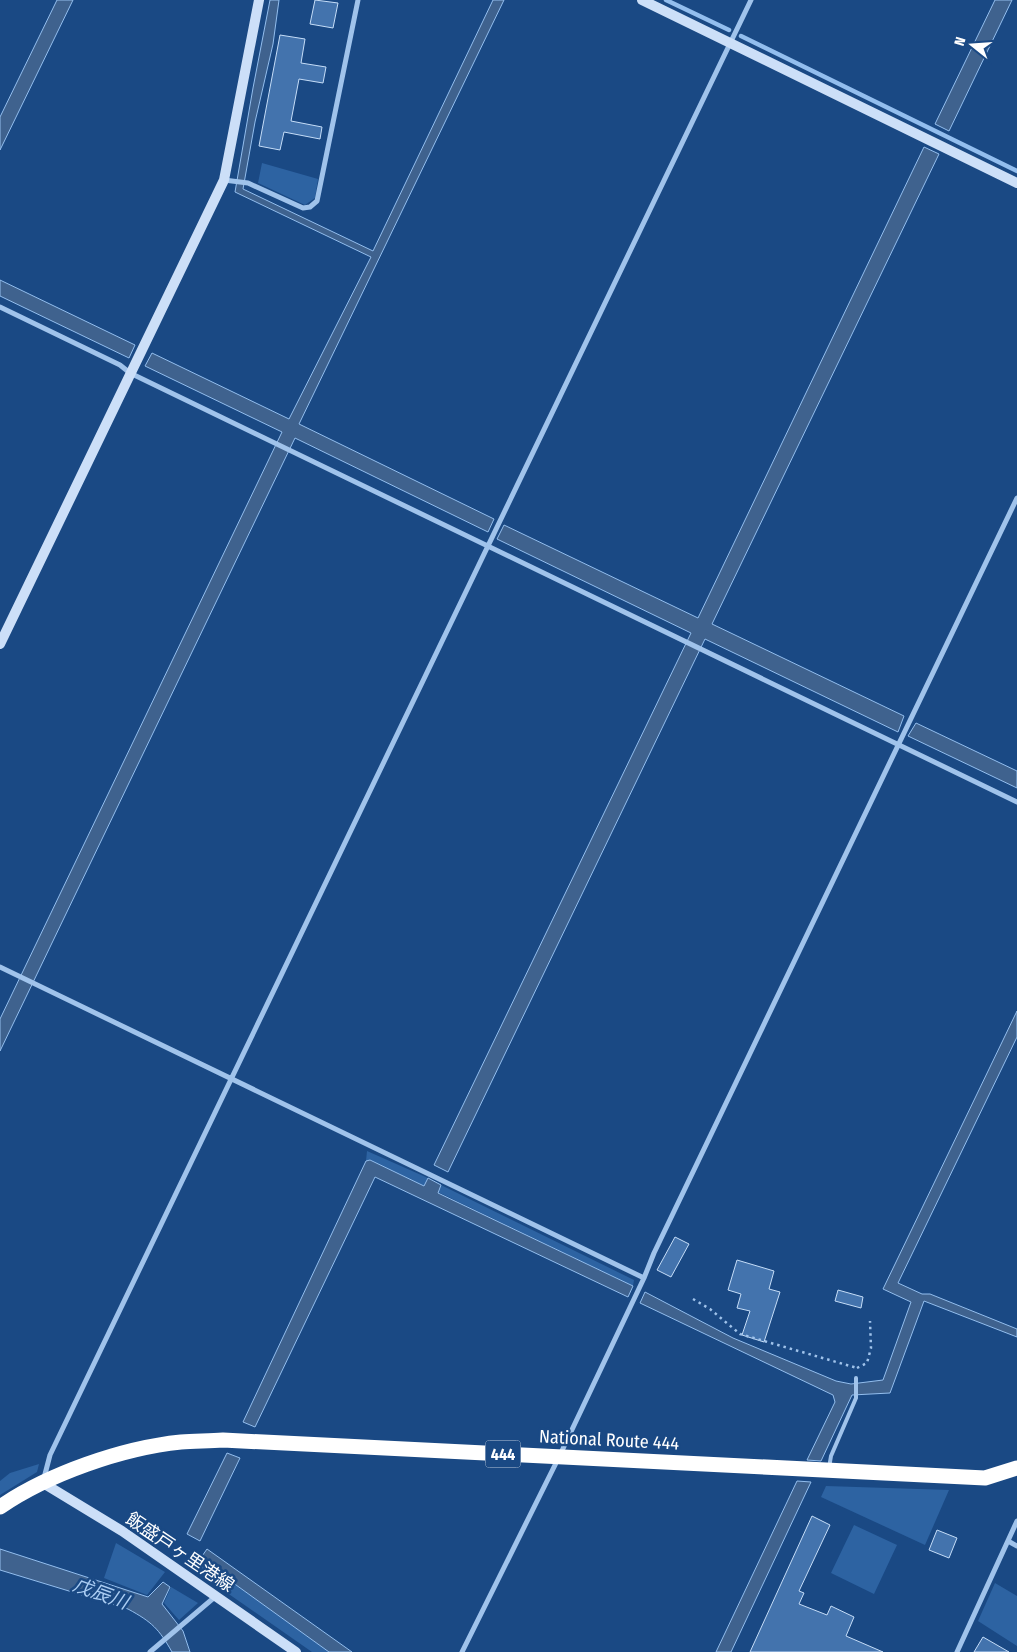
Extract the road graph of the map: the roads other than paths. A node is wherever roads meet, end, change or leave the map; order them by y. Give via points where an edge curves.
1 (259, 0) edge
2 (358, 0) edge
3 (642, 0) edge
4 (751, 0) edge
5 (730, 43) junction
6 (224, 180) junction
7 (1017, 183) edge
8 (0, 307) edge
9 (130, 373) junction
10 (1017, 498) edge
11 (488, 546) junction
12 (0, 644) edge
13 (898, 745) junction
14 (1017, 802) edge
15 (0, 967) edge
16 (232, 1078) junction
17 (644, 1278) junction
18 (856, 1378) dead end
19 (558, 1457) junction
20 (1017, 1468) edge
21 (828, 1470) junction
22 (43, 1483) junction
23 (0, 1507) edge
24 (1017, 1521) edge
25 (1008, 1541) junction
26 (1017, 1546) edge
27 (216, 1596) junction
28 (150, 1652) edge
29 (296, 1652) edge
30 (462, 1652) edge
31 (957, 1652) edge

1 - 6 street
2 - 6 street via 317,201 303,208 248,183
3 - 5 street
4 - 5 street
5 - 7 street
5 - 11 street
6 - 9 street
8 - 9 street via 120,365
9 - 11 street
9 - 12 street
10 - 13 street
11 - 13 street
11 - 16 street
13 - 14 street
13 - 17 street
15 - 16 street
16 - 17 street
16 - 22 street via 50,1454
17 - 19 street
18 - 21 lane via 856,1398
19 - 21 highway, National Route 444 / 444
19 - 22 highway, National Route 444 / 444 via 223,1440 180,1442 87,1464
19 - 30 street
20 - 21 highway, National Route 444 / 444 via 985,1478
22 - 23 highway, National Route 444 / 444
22 - 27 street, 飯盛戸ヶ里港線 via 122,1531
24 - 25 street
25 - 26 street
25 - 31 street
27 - 28 street
27 - 29 street, 飯盛戸ヶ里港線

